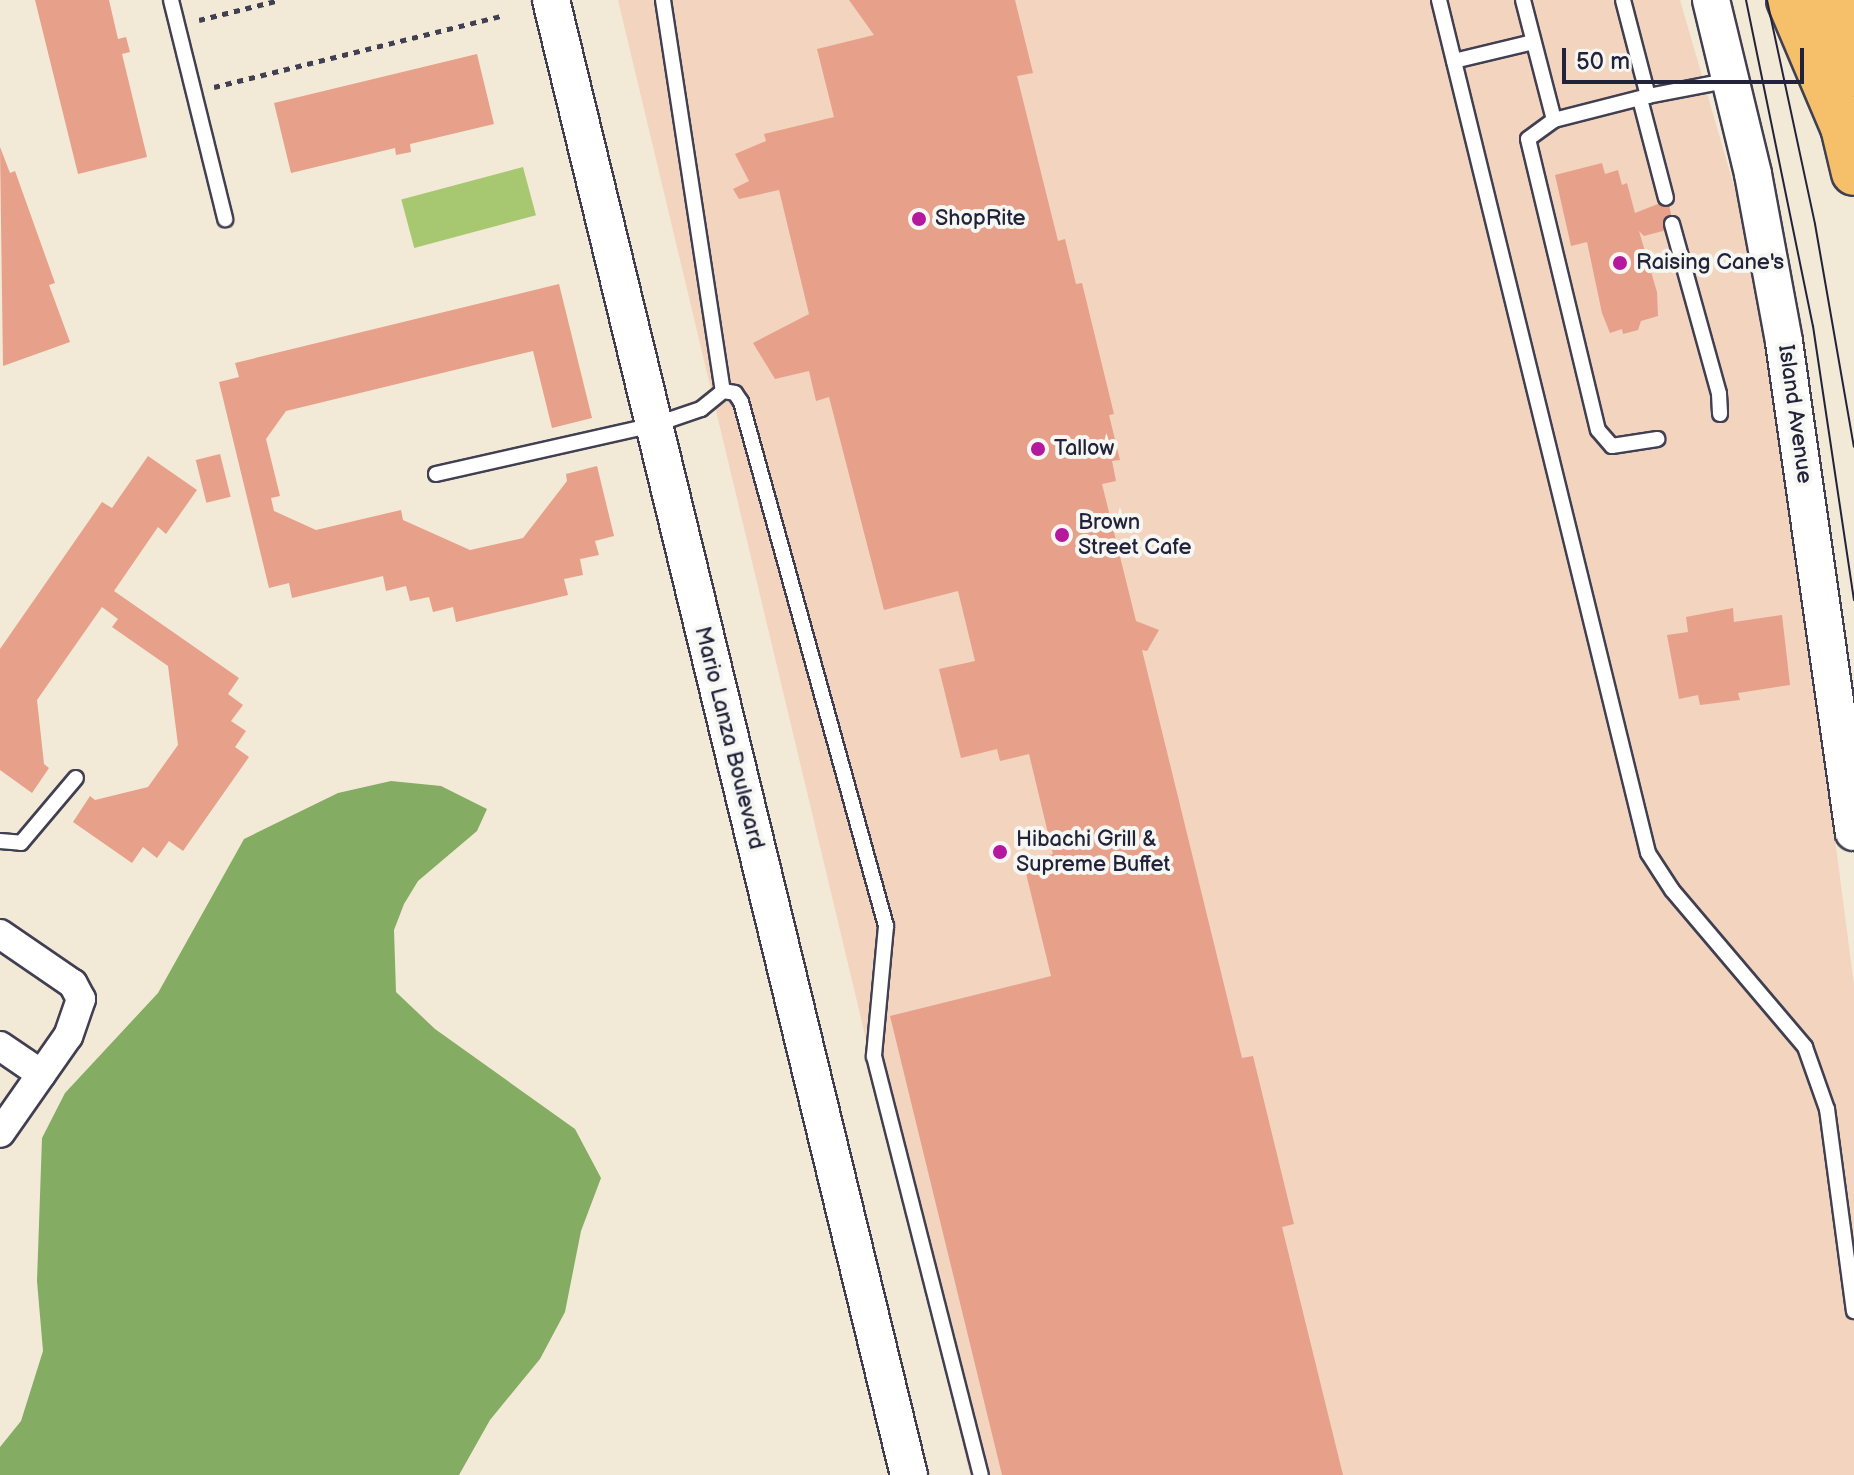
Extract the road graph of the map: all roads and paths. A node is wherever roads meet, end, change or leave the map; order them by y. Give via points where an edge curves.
1 (171, 0) edge
2 (280, 0) edge
3 (551, 0) edge
4 (663, 0) edge
5 (1439, 0) edge
6 (1523, 0) edge
7 (1623, 0) edge
8 (1711, 0) edge
9 (1789, 0) edge
10 (1842, 9) edge
11 (227, 13) dead end
12 (504, 15) dead end
13 (1533, 42) junction
14 (1454, 61) junction
15 (1854, 74) edge
16 (1731, 80) junction
17 (194, 93) junction
18 (1644, 98) junction
19 (1554, 120) junction
20 (1854, 173) edge
21 (1666, 198) dead end
22 (225, 219) dead end
23 (1672, 224) dead end
24 (723, 391) junction
25 (1720, 414) dead end
26 (654, 425) junction
27 (1657, 439) dead end
28 (436, 474) dead end
29 (76, 778) dead end
30 (1854, 832) edge
31 (0, 841) edge
32 (0, 934) edge
33 (0, 1046) edge
34 (41, 1074) junction
35 (0, 1133) edge
36 (1854, 1311) edge
37 (909, 1475) edge
38 (981, 1475) edge

1 - 17 lane
2 - 11 path
3 - 26 street, Mario Lanza Boulevard
4 - 24 lane
5 - 14 lane
6 - 13 lane
7 - 18 lane
8 - 16 street, Island Avenue
9 - 20 main road via 1843,127
10 - 15 main road
12 - 17 path
13 - 14 lane
13 - 19 lane
14 - 36 lane via 1648,853 1672,890 1805,1047 1827,1109
16 - 18 lane
16 - 30 street, Island Avenue via 1784,342
17 - 22 lane
18 - 19 lane
18 - 21 lane
19 - 27 lane via 1528,139 1598,430 1612,446
23 - 25 lane
24 - 26 lane via 701,409
24 - 38 lane via 735,393 741,402 886,926 874,1056
26 - 28 lane
26 - 37 street, Mario Lanza Boulevard
29 - 31 lane via 21,843
32 - 34 street via 73,984 81,999 68,1036
33 - 34 street
34 - 35 street

